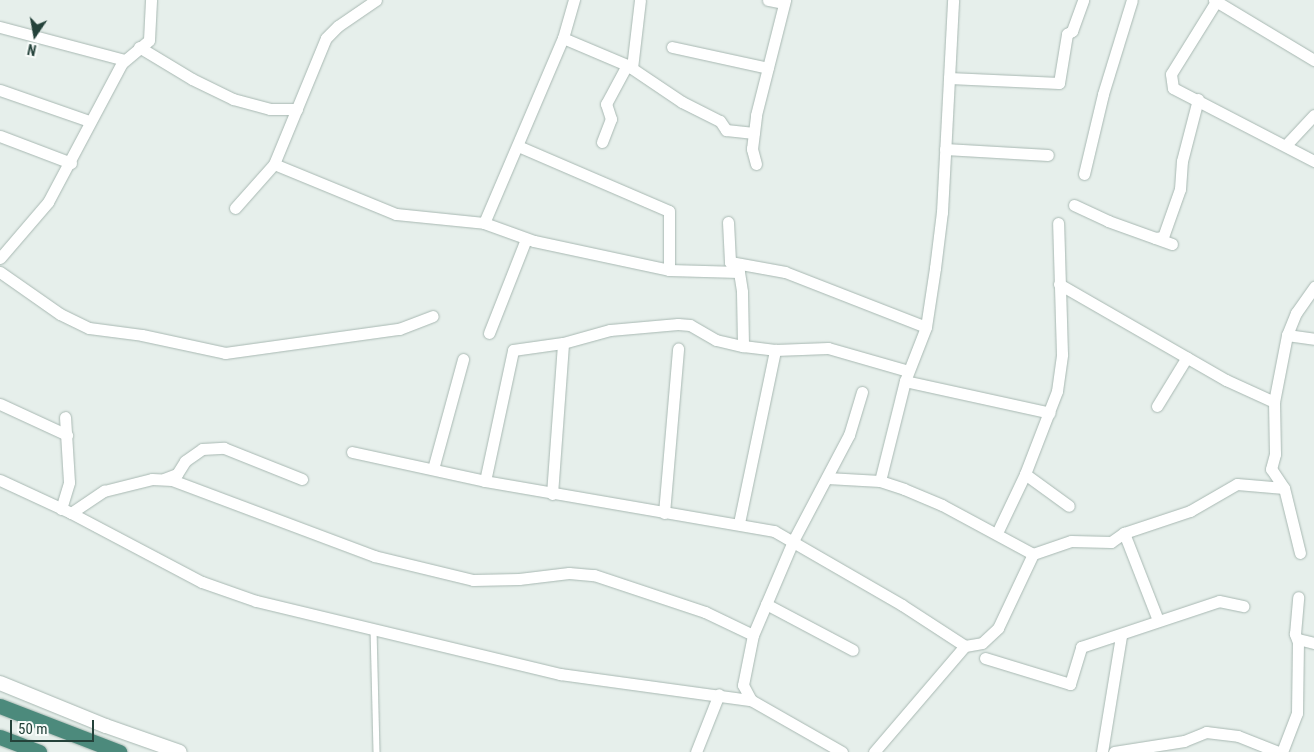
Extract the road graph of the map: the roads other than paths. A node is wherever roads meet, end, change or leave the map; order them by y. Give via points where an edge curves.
1 (150, 0) edge
2 (376, 0) edge
3 (574, 0) edge
4 (640, 0) edge
5 (768, 0) edge
6 (953, 0) edge
7 (1083, 0) edge
8 (1132, 0) edge
9 (1216, 0) edge
10 (785, 2) edge
11 (0, 27) edge
12 (563, 38) junction
13 (139, 47) junction
14 (672, 47) dead end
15 (125, 60) junction
16 (1314, 60) edge
17 (630, 67) junction
18 (768, 68) junction
19 (949, 78) junction
20 (0, 90) edge
21 (1198, 99) junction
22 (297, 109) junction
23 (1314, 115) edge
24 (89, 121) junction
25 (754, 133) junction
26 (0, 136) edge
27 (602, 142) dead end
28 (1286, 145) junction
29 (518, 146) junction
30 (945, 149) junction
31 (1048, 155) dead end
32 (1314, 161) edge
33 (71, 163) junction
34 (274, 164) junction
35 (756, 164) dead end
36 (1084, 174) dead end
37 (1074, 205) dead end
38 (236, 208) dead end
39 (484, 222) junction
40 (728, 222) dead end
41 (1058, 223) dead end
42 (526, 238) junction
43 (1156, 238) junction
44 (1172, 244) dead end
45 (0, 258) edge
46 (730, 262) junction
47 (669, 270) junction
48 (0, 272) edge
49 (739, 272) junction
50 (1059, 284) junction
51 (1314, 287) edge
52 (433, 316) dead end
53 (926, 327) junction
54 (489, 333) dead end
55 (1287, 335) junction
56 (1314, 339) edge
57 (563, 343) junction
58 (743, 346) junction
59 (678, 349) dead end
60 (775, 350) junction
61 (1187, 357) junction
62 (463, 359) dead end
63 (907, 376) junction
64 (862, 392) dead end
65 (1274, 402) junction
66 (0, 404) edge
67 (1157, 406) dead end
68 (1050, 413) junction
69 (65, 417) dead end
70 (67, 435) junction
71 (352, 452) dead end
72 (433, 469) junction
73 (1025, 474) junction
74 (827, 478) junction
75 (162, 479) junction
76 (302, 479) dead end
77 (0, 480) edge
78 (880, 481) junction
79 (485, 482) junction
80 (1284, 488) junction
81 (552, 494) junction
82 (1069, 506) dead end
83 (66, 511) junction
84 (664, 513) junction
85 (739, 523) junction
86 (997, 533) junction
87 (1124, 534) junction
88 (793, 541) junction
89 (1300, 553) dead end
90 (1033, 554) junction
91 (1298, 597) dead end
92 (766, 604) junction
93 (1244, 606) dead end
94 (1158, 620) junction
95 (374, 627) junction
96 (753, 635) junction
97 (1121, 636) junction
98 (1298, 639) junction
99 (1314, 643) edge
100 (965, 646) junction
101 (853, 650) dead end
102 (985, 658) dead end
103 (0, 683) edge
104 (719, 694) junction
105 (751, 700) junction
106 (0, 706) edge
107 (0, 737) edge
108 (39, 752) edge
109 (119, 752) edge
110 (180, 752) edge
111 (378, 752) edge
112 (696, 752) edge
113 (842, 752) edge
114 (874, 752) edge
115 (1102, 752) edge
116 (1114, 752) edge
117 (1278, 752) edge
118 (1282, 752) edge

1 - 13 street via 149,40
2 - 22 street via 326,38
3 - 12 street
4 - 17 street
5 - 10 street
6 - 19 street
7 - 19 street via 1072,32 1067,34 1059,83
8 - 36 street via 1103,94
9 - 16 street
9 - 21 street via 1171,74 1173,88
10 - 18 street
11 - 15 street
12 - 17 street
12 - 29 street
13 - 15 street
13 - 22 street via 233,99 270,109
14 - 18 street
15 - 24 street
17 - 25 street via 682,102 720,121 726,130
17 - 27 street via 606,104 605,110 612,116
18 - 25 street
19 - 30 street
20 - 24 street
21 - 28 street
21 - 43 street via 1182,161 1180,188 1163,237
22 - 34 street
23 - 28 street
24 - 33 street
25 - 35 street via 752,149
26 - 33 street
28 - 32 street
29 - 39 street
29 - 47 street via 669,211
30 - 31 street
30 - 53 street via 942,212
33 - 45 street via 48,202
34 - 38 street
34 - 39 street via 396,214
37 - 43 street
39 - 42 street
40 - 46 street
41 - 50 street
42 - 47 street
42 - 54 street
43 - 44 street
46 - 49 street
46 - 53 street via 785,272
47 - 49 street
48 - 52 street via 60,314 89,328 142,335 225,353 399,329
49 - 58 street
50 - 61 street
50 - 68 street via 1062,354
51 - 55 street via 1296,313
53 - 63 street
55 - 56 street
55 - 65 street
57 - 58 street via 610,330 678,324 690,325 716,340
57 - 79 street via 511,352
57 - 81 street
58 - 60 street
59 - 84 street
60 - 63 street via 828,348
60 - 85 street
61 - 65 street
61 - 67 street
62 - 72 street
63 - 68 street
63 - 78 street
64 - 74 street via 849,435
65 - 80 street via 1275,454 1271,469
66 - 70 street
68 - 73 street
69 - 70 street
70 - 83 street via 69,482
71 - 72 street
72 - 79 street
73 - 82 street
73 - 86 street
74 - 78 street
74 - 88 street
75 - 76 street via 177,474 185,461 202,449 224,448
75 - 83 street via 104,491
75 - 96 street via 374,556 473,580 569,573 594,575 705,612
77 - 83 street
78 - 86 street via 942,505
79 - 81 street
80 - 87 street via 1237,484 1190,511
80 - 89 street
81 - 84 street
83 - 95 street via 202,582 256,601
84 - 85 street
85 - 88 street via 774,531
86 - 90 street
87 - 90 street via 1111,542 1071,540
87 - 94 street
88 - 92 street
88 - 100 street via 807,553 902,605
90 - 100 street via 998,628 982,643
91 - 98 street via 1295,634
92 - 96 street
92 - 101 street
93 - 94 street via 1219,601
94 - 97 street
95 - 104 street via 560,674
95 - 111 lane
96 - 105 street via 743,685
97 - 102 street via 1081,647 1070,684
97 - 115 street
98 - 99 street
98 - 118 street via 1297,713
100 - 114 street
103 - 110 street
104 - 105 street
104 - 112 street
105 - 113 street
106 - 109 highway
107 - 108 highway
116 - 117 street via 1184,741 1206,732 1238,736

